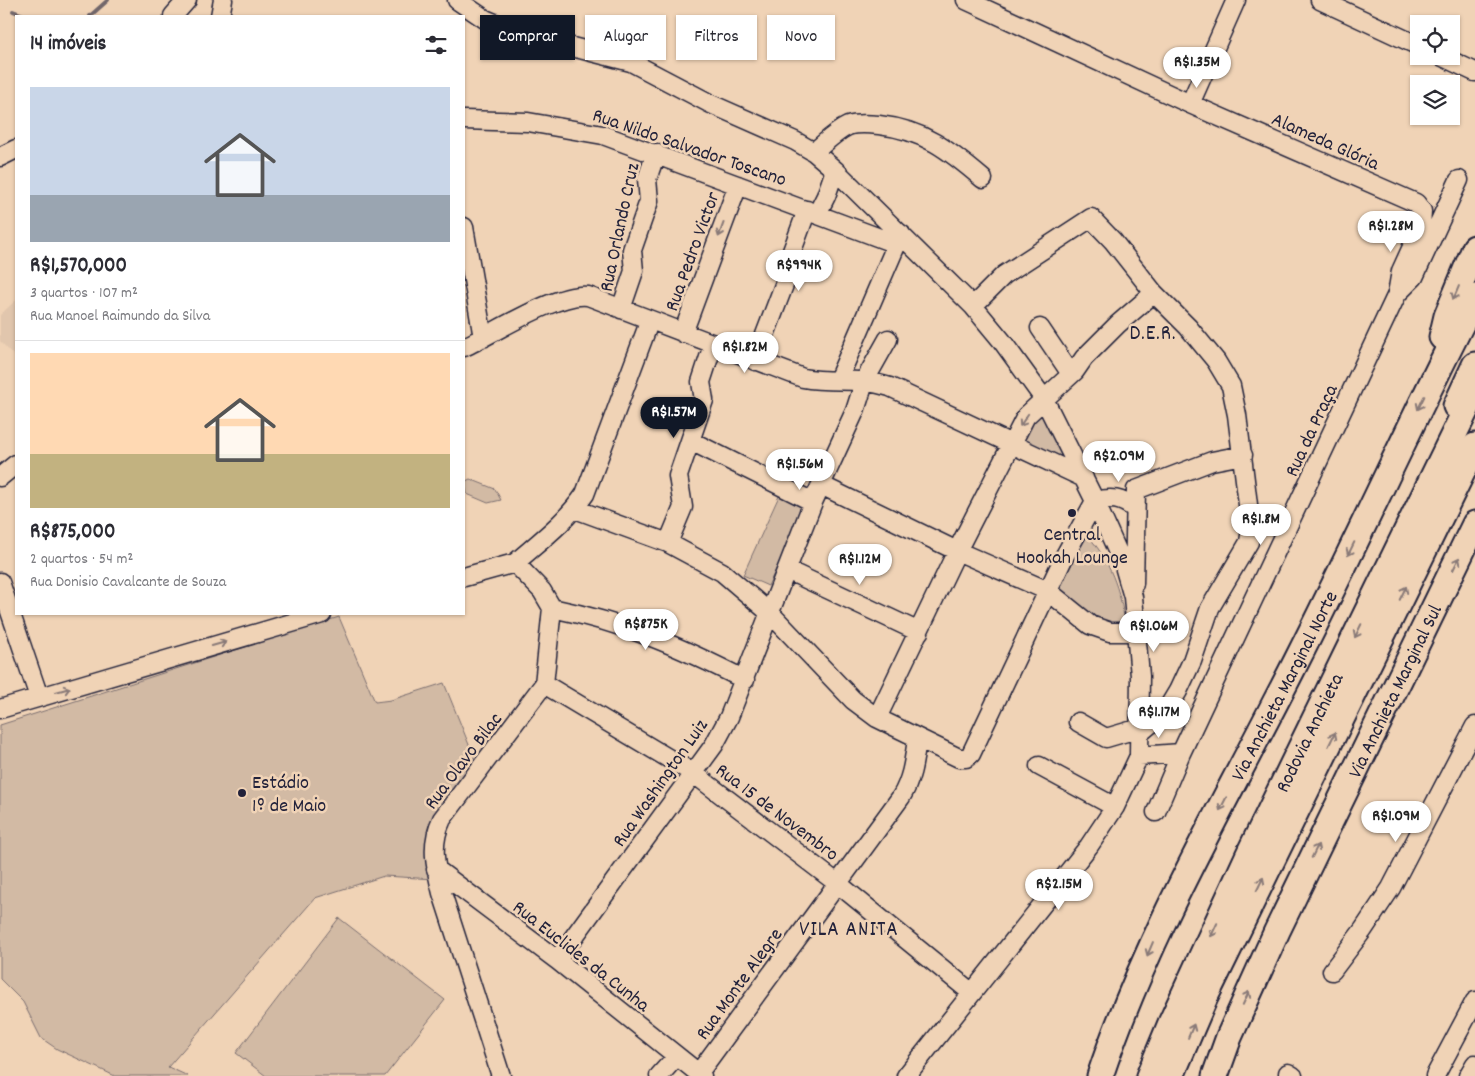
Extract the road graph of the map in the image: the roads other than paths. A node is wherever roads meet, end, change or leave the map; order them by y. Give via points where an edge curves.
1 (187, 0) edge
2 (223, 0) edge
3 (457, 0) edge
4 (966, 0) edge
5 (1236, 0) edge
6 (1320, 0) edge
7 (173, 15) edge
8 (220, 15) edge
9 (1410, 42) edge
10 (1460, 65) edge
11 (1475, 72) edge
12 (1190, 104) junction
13 (465, 120) edge
14 (15, 150) edge
15 (814, 152) junction
16 (656, 153) junction
17 (0, 157) edge
18 (835, 170) junction
19 (983, 179) dead end
20 (1459, 180) dead end
21 (738, 184) junction
22 (812, 212) junction
23 (465, 233) edge
24 (898, 239) junction
25 (1475, 248) edge
26 (1154, 293) junction
27 (1397, 294) junction
28 (1475, 297) edge
29 (973, 306) junction
30 (621, 309) junction
31 (650, 320) junction
32 (1040, 328) dead end
33 (683, 333) junction
34 (483, 338) junction
35 (888, 340) dead end
36 (713, 345) junction
37 (465, 347) edge
38 (755, 360) junction
39 (1475, 365) edge
40 (1071, 374) junction
41 (1434, 376) junction
42 (838, 380) junction
43 (864, 380) junction
44 (1475, 392) edge
45 (1044, 399) junction
46 (691, 441) junction
47 (1010, 445) junction
48 (1475, 446) edge
49 (1243, 455) junction
50 (15, 465) edge
51 (0, 477) edge
52 (1084, 478) junction
53 (821, 484) junction
54 (1426, 493) junction
55 (1095, 501) junction
56 (813, 502) junction
57 (575, 509) junction
58 (1135, 509) junction
59 (1475, 524) edge
60 (668, 543) junction
61 (957, 551) junction
62 (515, 563) junction
63 (787, 570) junction
64 (465, 577) edge
65 (0, 582) edge
66 (1048, 591) junction
67 (1133, 596) junction
68 (552, 608) junction
69 (770, 614) junction
70 (319, 615) edge
71 (919, 632) junction
72 (1137, 632) junction
73 (746, 680) junction
74 (544, 684) junction
75 (39, 697) junction
76 (0, 709) edge
77 (877, 718) junction
78 (1078, 722) dead end
79 (1475, 726) edge
80 (1140, 731) junction
81 (918, 739) junction
82 (1181, 753) junction
83 (1138, 756) junction
84 (1039, 766) dead end
85 (693, 773) junction
86 (1115, 807) junction
87 (1156, 812) dead end
88 (436, 869) junction
89 (837, 882) junction
90 (557, 960) junction
91 (1332, 971) dead end
92 (972, 993) junction
93 (1475, 1001) edge
94 (1230, 1034) junction
95 (676, 1057) junction
96 (1475, 1064) edge
97 (700, 1075) edge
98 (501, 1076) edge
99 (659, 1076) edge
100 (906, 1076) edge
101 (1100, 1076) edge
102 (1150, 1076) edge
103 (1172, 1076) edge
104 (1215, 1076) edge
105 (1231, 1076) edge
106 (1435, 1076) edge
107 (1468, 1076) edge

1 - 7 street
2 - 8 street
3 - 15 street via 485,19 521,34 631,62
4 - 12 street, Alameda Glória
5 - 12 street
6 - 9 street
10 - 11 street
12 - 27 street, Alameda Glória via 1419,206 1422,211 1421,227 1401,270
13 - 16 street, Rua Nildo Salvador Toscano via 528,122 576,129
14 - 17 street
15 - 18 street
15 - 19 street via 849,126 894,127 941,145
16 - 21 street, Rua Nildo Salvador Toscano
16 - 30 street, Rua Orlando Cruz via 646,179 649,201 632,250 634,271
18 - 22 street via 826,196
18 - 24 street
20 - 27 street, Rua da Praça via 1414,277
21 - 22 street, Rua Nildo Salvador Toscano
21 -> 33 street, Rua Pedro Victor
22 - 24 street, Rua Nildo Salvador Toscano
22 - 38 street via 792,251 792,264
23 - 34 street
24 - 29 street
24 - 42 street
25 -> 41 highway via 1446,316
26 - 29 street via 1091,218 1004,275
26 - 40 street via 1118,324
26 - 49 street via 1205,348 1231,386
27 - 82 street, Rua da Praça
28 - 41 highway, Via Anchieta Marginal Norte
29 - 45 street
30 - 31 street
30 - 34 street via 588,296 569,296
31 - 33 street
31 - 57 street via 592,479
32 - 40 street
33 - 36 street
34 - 37 street
35 - 43 street, Rua Washington Luiz
36 - 38 street
36 - 46 street via 701,382 704,400
38 - 42 street via 803,378 821,382
39 - 54 highway via 1456,405
40 - 45 street
41 -> 101 highway, Via Anchieta Marginal Norte via 1298,658 1156,934 1116,1028
42 - 43 street
43 - 47 street via 890,386
43 - 53 street, Rua Washington Luiz via 855,411
44 - 54 highway, Rodovia Anchieta
45 -> 47 street via 1026,416
45 - 52 street
46 - 56 street
46 - 60 street via 678,476 682,506
47 - 52 street
47 - 61 street
103 -> 48 highway, Rodovia Anchieta via 1205,997
49 - 58 street via 1212,462 1140,487 1136,490
49 - 80 street via 1251,529 1249,542 1210,608 1192,661 1166,712
50 - 51 street
52 - 55 street
53 - 56 street, Rua Washington Luiz
53 - 61 street
54 -> 102 highway, Rodovia Anchieta via 1249,854
55 - 58 street via 1108,498 1123,500
55 - 66 street
55 - 67 street via 1124,566
56 - 63 street, Rua Washington Luiz
57 - 60 street
57 - 62 street
58 - 67 street
94 -> 59 highway, Via Anchieta Marginal Sul
60 - 69 street via 722,572
61 - 66 street
61 - 71 street
62 - 64 street
62 - 68 street via 542,591
63 - 69 street, Rua Washington Luiz
63 - 71 street
65 - 75 street
66 - 72 street via 1081,620 1098,629
66 - 81 street via 971,754 960,758
67 - 72 street
68 - 73 street via 646,633
68 - 74 street
69 - 73 street, Rua Washington Luiz
69 - 77 street via 854,700
75 -> 70 street
71 - 77 street
72 - 80 street
73 - 85 street, Rua Washington Luiz via 714,745
74 - 85 street, Rua 15 de Novembro
74 - 88 street, Rua Olavo Bilac via 442,819 434,847
75 - 76 street
77 - 81 street
78 - 80 street via 1106,738
79 - 91 street via 1391,888
80 - 83 street
81 - 89 street, Rua Monte Alegre via 908,786
82 - 83 street
82 - 87 street, Rua da Praça
83 - 86 street
84 - 86 street
85 - 89 street, Rua 15 de Novembro
85 - 90 street, Rua Washington Luiz
86 - 92 street via 1089,846
88 - 90 street, Rua Euclides da Cunha
88 - 98 street, Rua Olavo Bilac
89 - 92 street, Rua 15 de Novembro
89 - 97 street, Rua Monte Alegre
90 - 95 street, Rua Euclides da Cunha
92 - 100 street
93 - 106 street
94 - 104 highway, Via Anchieta Marginal Sul
94 - 105 highway
95 - 97 street, Rua Euclides da Cunha
95 - 99 street
96 - 107 street

